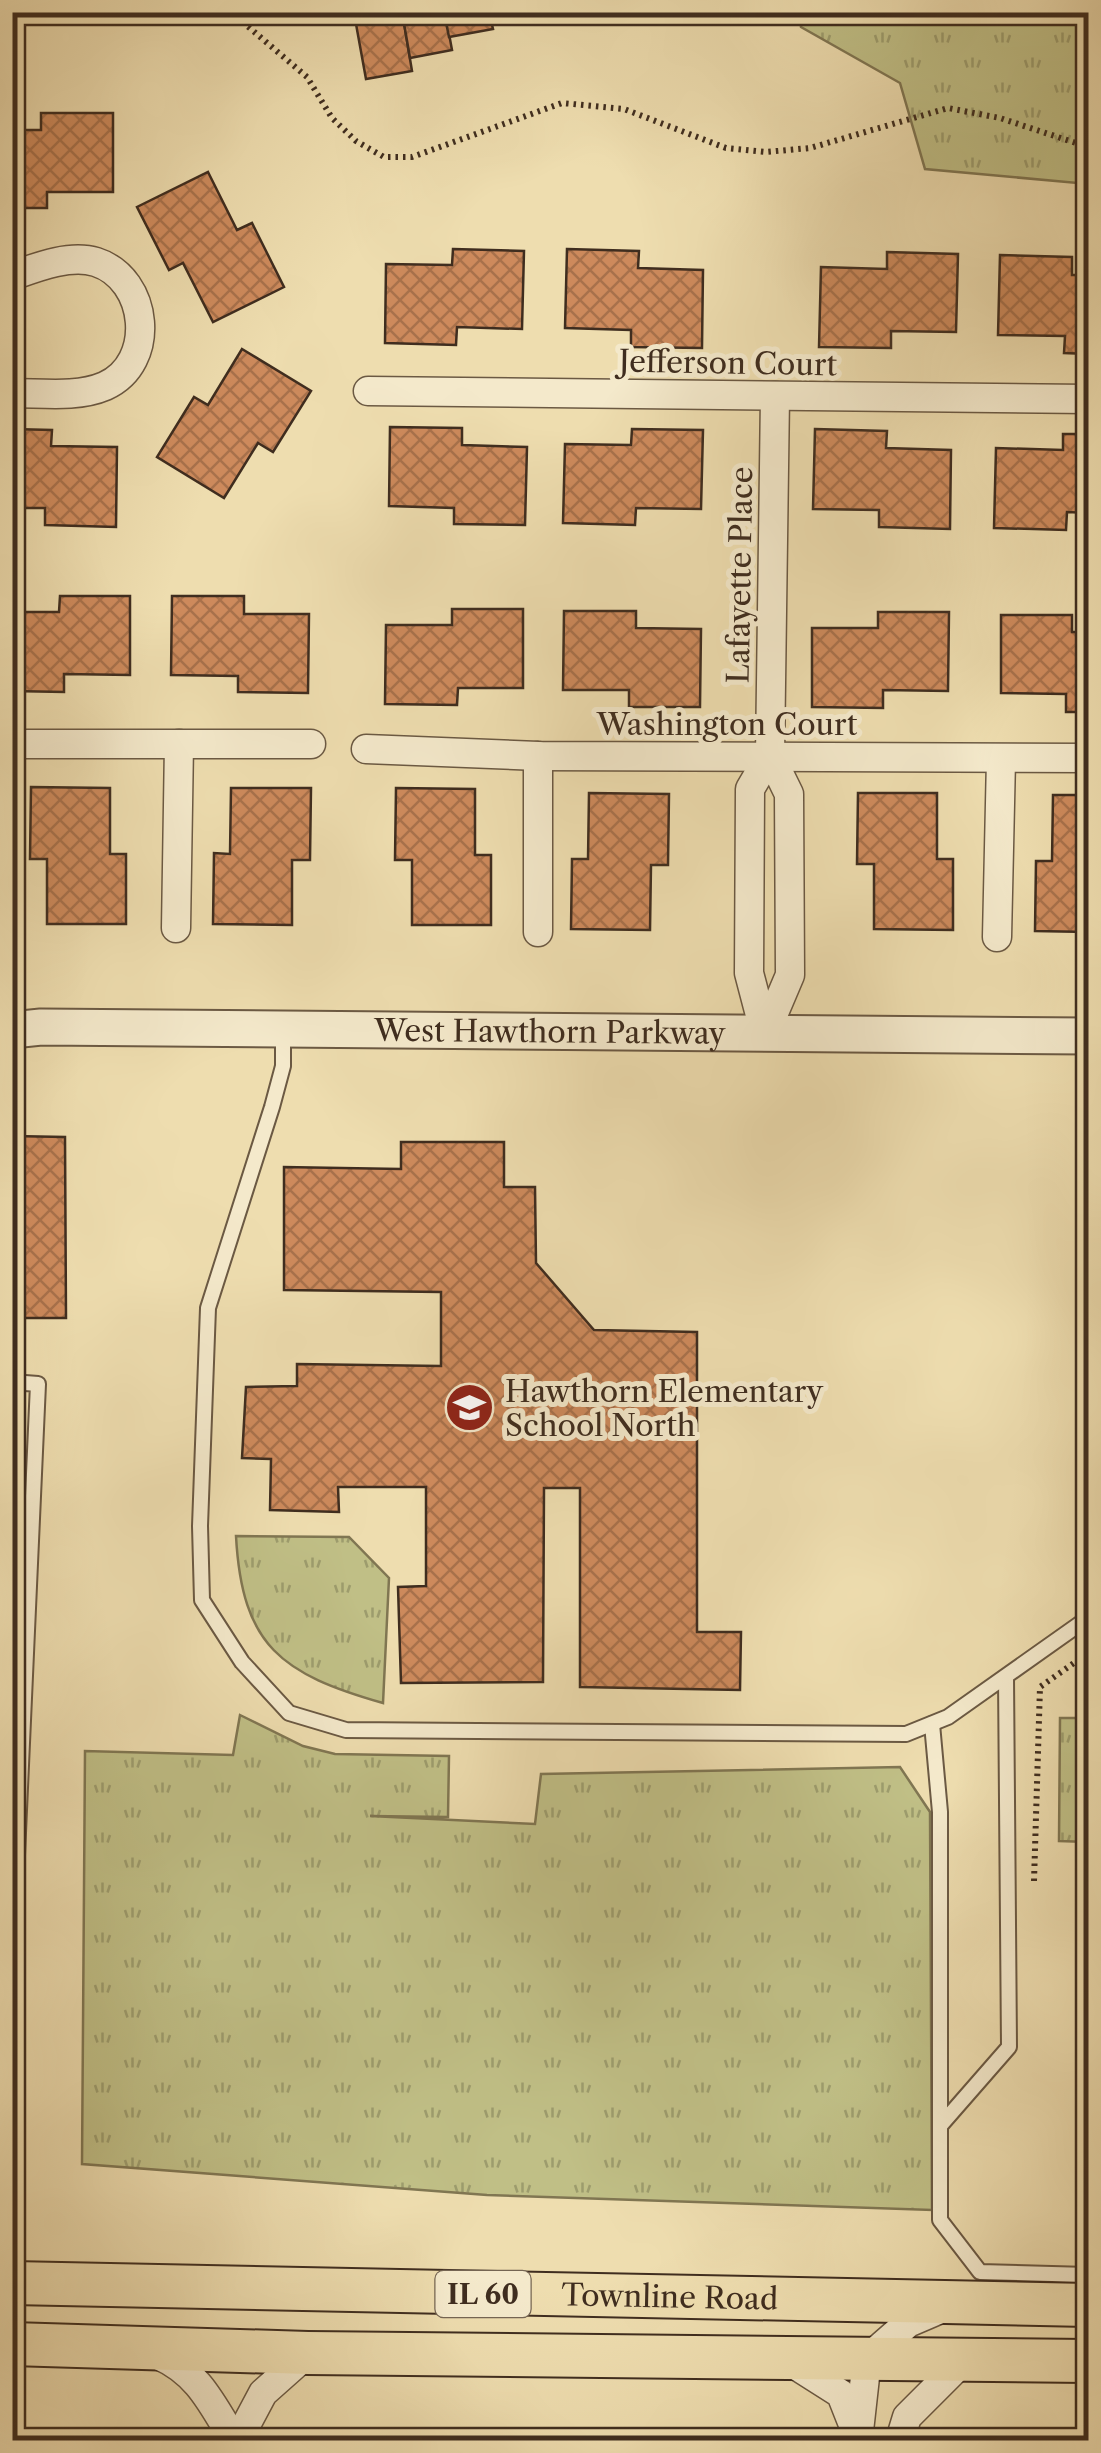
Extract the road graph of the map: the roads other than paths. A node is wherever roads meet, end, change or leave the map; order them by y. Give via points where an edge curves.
1 (12, 276) edge
2 (12, 392) edge
3 (368, 392) dead end
4 (775, 396) junction
5 (1088, 398) edge
6 (12, 744) edge
7 (178, 744) junction
8 (311, 744) dead end
9 (366, 750) dead end
10 (770, 755) junction
11 (538, 756) junction
12 (1088, 758) edge
13 (1001, 759) junction
14 (176, 928) dead end
15 (538, 932) dead end
16 (997, 937) dead end
17 (283, 1029) junction
18 (12, 1030) edge
19 (765, 1034) junction
20 (1088, 1036) edge
21 (12, 1382) edge
22 (1088, 1618) edge
23 (1006, 1677) junction
24 (932, 1724) junction
25 (12, 1967) edge
26 (940, 2126) junction
27 (1088, 2274) edge
28 (12, 2283) edge
29 (953, 2303) junction
30 (1088, 2305) edge
31 (12, 2344) edge
32 (142, 2348) junction
33 (308, 2353) junction
34 (784, 2358) junction
35 (867, 2359) junction
36 (964, 2360) junction
37 (1088, 2361) edge
38 (858, 2439) edge
39 (236, 2440) edge
40 (900, 2440) edge

1 - 2 street via 70,260 95,262 131,290 140,331 137,355 108,384 84,393
3 - 4 street, Jefferson Court
4 - 5 street, Jefferson Court
4 - 10 street, Lafayette Place
6 - 7 street
7 - 8 street
7 - 14 street
9 - 11 street, Washington Court
10 - 11 street, Washington Court
10 - 13 street, Washington Court
10 - 19 street, Lafayette Place via 750,789 750,973
10 - 19 street, Lafayette Place via 789,794 790,974
11 - 15 street
12 - 13 street, Washington Court
13 - 16 street
17 - 18 street, West Hawthorn Parkway
17 - 19 street, West Hawthorn Parkway
17 - 24 lane via 283,1066 272,1107 208,1308 200,1526 202,1600 242,1662 289,1713 346,1730 906,1734
19 - 20 street, West Hawthorn Parkway
21 - 25 lane via 38,1384
22 - 23 lane
23 - 24 lane
23 - 26 lane via 1010,2047
24 - 26 lane via 940,1812
26 - 27 lane via 940,2220 980,2272
28 - 29 main road, Townline Road / IL 60
29 - 30 main road, Townline Road / IL 60
29 - 35 street via 908,2323
31 - 32 main road, Townline Road / IL 60
32 - 33 main road, Townline Road / IL 60
32 - 39 street via 182,2366
33 - 34 main road, Townline Road / IL 60
33 - 39 street via 263,2393
34 - 35 main road, Townline Road / IL 60
34 - 38 street via 841,2394
35 - 36 main road, Townline Road / IL 60
35 - 38 street
36 - 37 main road, Townline Road / IL 60
36 - 40 street via 907,2417

